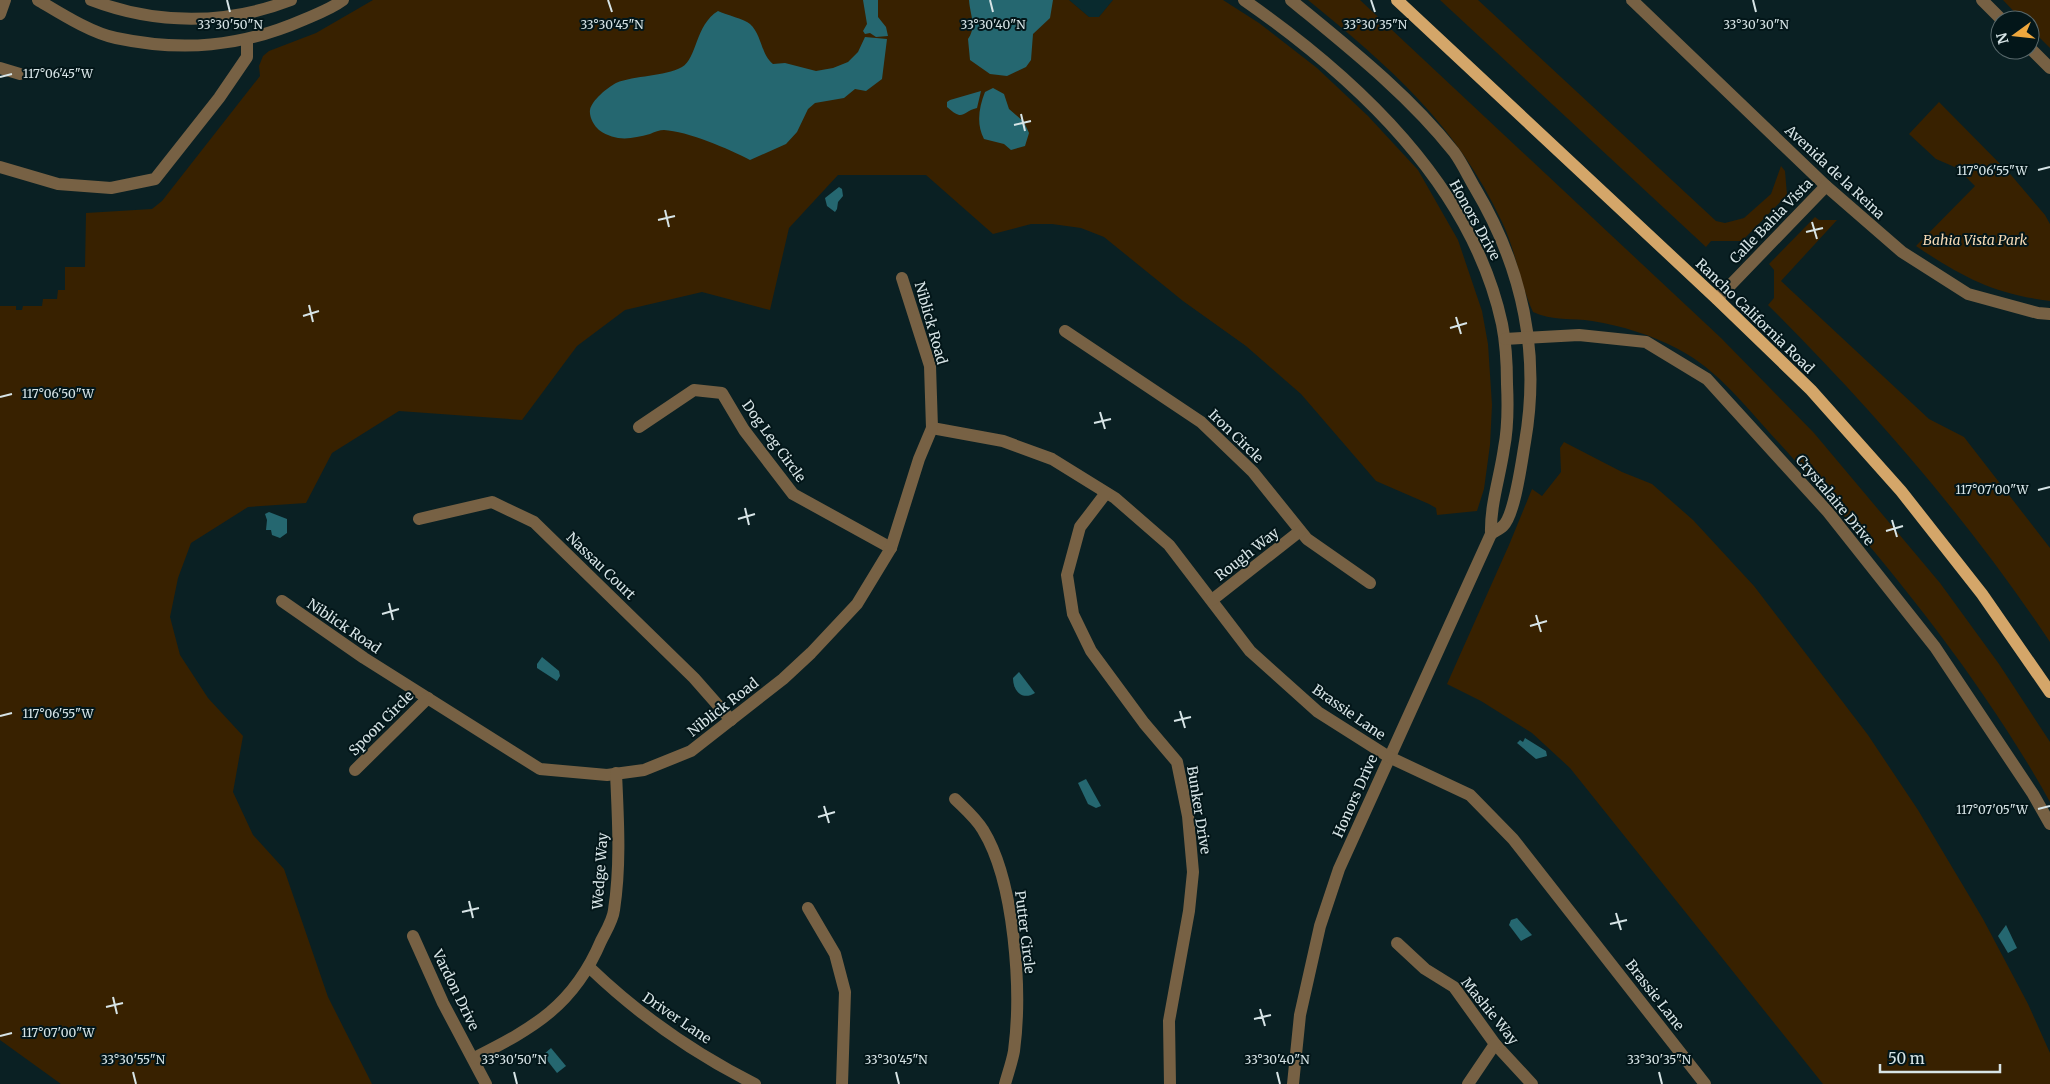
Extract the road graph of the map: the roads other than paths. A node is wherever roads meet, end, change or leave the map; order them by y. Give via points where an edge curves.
1 (5, 0) edge
2 (38, 0) edge
3 (91, 0) edge
4 (291, 0) edge
5 (343, 0) edge
6 (1244, 0) edge
7 (1290, 0) edge
8 (1397, 0) edge
9 (1632, 0) edge
10 (1982, 0) edge
11 (1992, 10) edge
12 (0, 14) edge
13 (247, 41) junction
14 (2040, 58) edge
15 (0, 68) edge
16 (2050, 68) edge
17 (20, 74) dead end
18 (0, 167) edge
19 (1826, 186) junction
20 (902, 278) dead end
21 (1717, 299) junction
22 (2050, 314) edge
23 (1065, 330) dead end
24 (1530, 337) junction
25 (1505, 339) junction
26 (639, 427) dead end
27 (932, 428) junction
28 (1106, 492) junction
29 (419, 519) dead end
30 (1300, 531) junction
31 (1491, 534) junction
32 (891, 548) junction
33 (1370, 582) dead end
34 (1212, 600) junction
35 (282, 601) dead end
36 (2050, 692) edge
37 (428, 698) junction
38 (731, 720) junction
39 (1389, 758) junction
40 (355, 770) dead end
41 (616, 773) junction
42 (955, 799) dead end
43 (2050, 824) edge
44 (808, 908) dead end
45 (413, 936) dead end
46 (1398, 943) dead end
47 (590, 968) junction
48 (1495, 1044) junction
49 (474, 1058) junction
50 (486, 1084) edge
51 (755, 1084) edge
52 (842, 1084) edge
53 (1005, 1084) edge
54 (1170, 1084) edge
55 (1293, 1084) edge
56 (1468, 1084) edge
57 (1532, 1084) edge
58 (1706, 1084) edge

1 - 12 street
2 - 13 street via 115,38 174,45 223,45
3 - 4 street via 115,9 151,16 198,20 235,17
5 - 13 street via 273,34
6 - 25 street, Honors Drive via 1336,72 1392,126 1423,163 1456,212 1483,261
7 - 24 street, Honors Drive via 1359,56 1420,113 1455,153 1490,212 1515,270
8 - 21 main road, Rancho California Road
9 - 19 street, Avenida de la Reina
10 - 11 street
13 - 18 street via 248,57 155,179 112,188 58,184
14 - 16 street
15 - 17 street
19 - 21 street, Calle Bahia Vista
19 - 22 street, Avenida de la Reina via 1902,252 1968,294
20 - 27 street, Niblick Road via 930,366
21 - 36 main road, Rancho California Road via 1811,390 1901,491 1982,594
23 - 30 street, Iron Circle via 1201,422 1253,472
24 - 25 street, Crystalaire Drive
24 - 31 street, Honors Drive via 1530,414 1521,467 1505,525
24 - 43 street, Crystalaire Drive via 1578,335 1646,342 1707,379 1828,512 1935,647
25 - 31 street, Honors Drive via 1505,446 1490,519
26 - 32 street, Dog Leg Circle via 694,390 722,393 744,430 793,494
27 - 28 street, Brassie Lane via 1003,441 1052,459
27 - 32 street, Niblick Road
28 - 34 street, Brassie Lane via 1169,545
28 - 54 street, Bunker Drive via 1080,527 1067,575 1073,614 1091,651 1177,762 1188,816 1193,872 1169,1021
29 - 38 street, Nassau Court via 492,502 534,522 694,678
30 - 33 street, Iron Circle via 1306,539
30 - 34 street, Rough Way
31 - 39 street, Honors Drive
32 - 38 street, Niblick Road via 857,604 811,653
34 - 39 street, Brassie Lane via 1250,652 1318,712
35 - 37 street, Niblick Road
37 - 40 street, Spoon Circle
37 - 41 street, Niblick Road via 540,769 578,774
38 - 41 street, Niblick Road via 691,751 644,770
39 - 55 street, Honors Drive via 1339,868 1320,926 1300,1015
39 - 58 street, Brassie Lane via 1470,795 1513,839
41 - 47 street, Wedge Way via 619,848 614,912
42 - 53 street, Putter Circle via 982,828 998,860 1008,903 1017,984 1014,1051
44 - 52 street via 835,954 845,992
45 - 49 street, Vardon Drive via 443,1004
46 - 48 street, Mashie Way via 1425,969 1454,987
47 - 49 street, Wedge Way via 560,1004 523,1034
47 - 51 street, Driver Lane via 621,998 656,1023
48 - 56 street
48 - 57 street, Mashie Way
49 - 50 street, Vardon Drive

